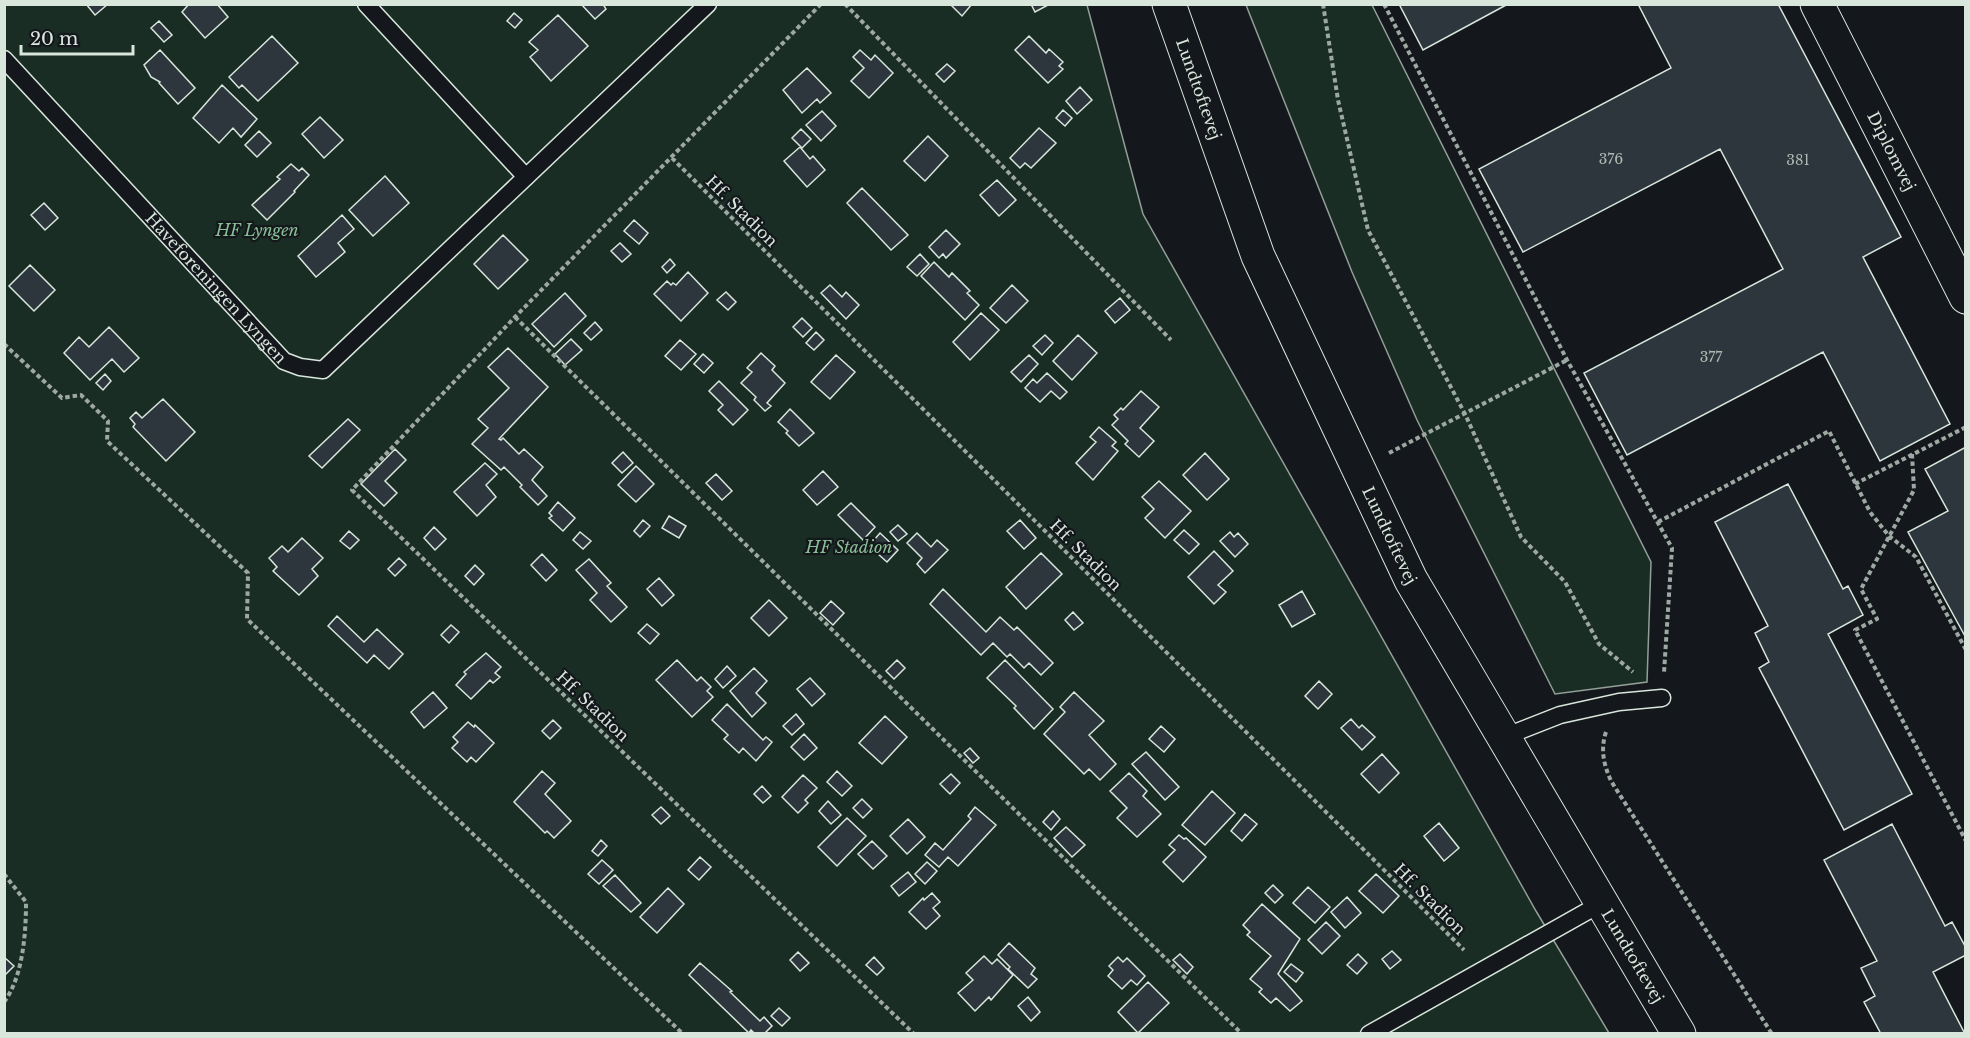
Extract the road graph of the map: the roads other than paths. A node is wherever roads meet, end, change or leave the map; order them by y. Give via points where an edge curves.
1 (366, 4) edge
2 (708, 4) edge
3 (1169, 4) edge
4 (1817, 4) edge
5 (4, 59) edge
6 (526, 177) junction
7 (1961, 278) edge
8 (1662, 698) road end
9 (1504, 737) junction
10 (1602, 903) junction
11 (1370, 1034) edge
12 (1679, 1034) edge

1 - 6 lane
2 - 6 lane, Haveforeningen Lyngen
3 - 9 street, Lundtoftevej via 1258,256 1411,580
4 - 7 street, Diplomvej
5 - 6 lane, Haveforeningen Lyngen via 284,361 300,367 322,370
8 - 9 lane via 1619,702 1560,715
9 - 10 street, Lundtoftevej
10 - 11 lane
10 - 12 street, Lundtoftevej

